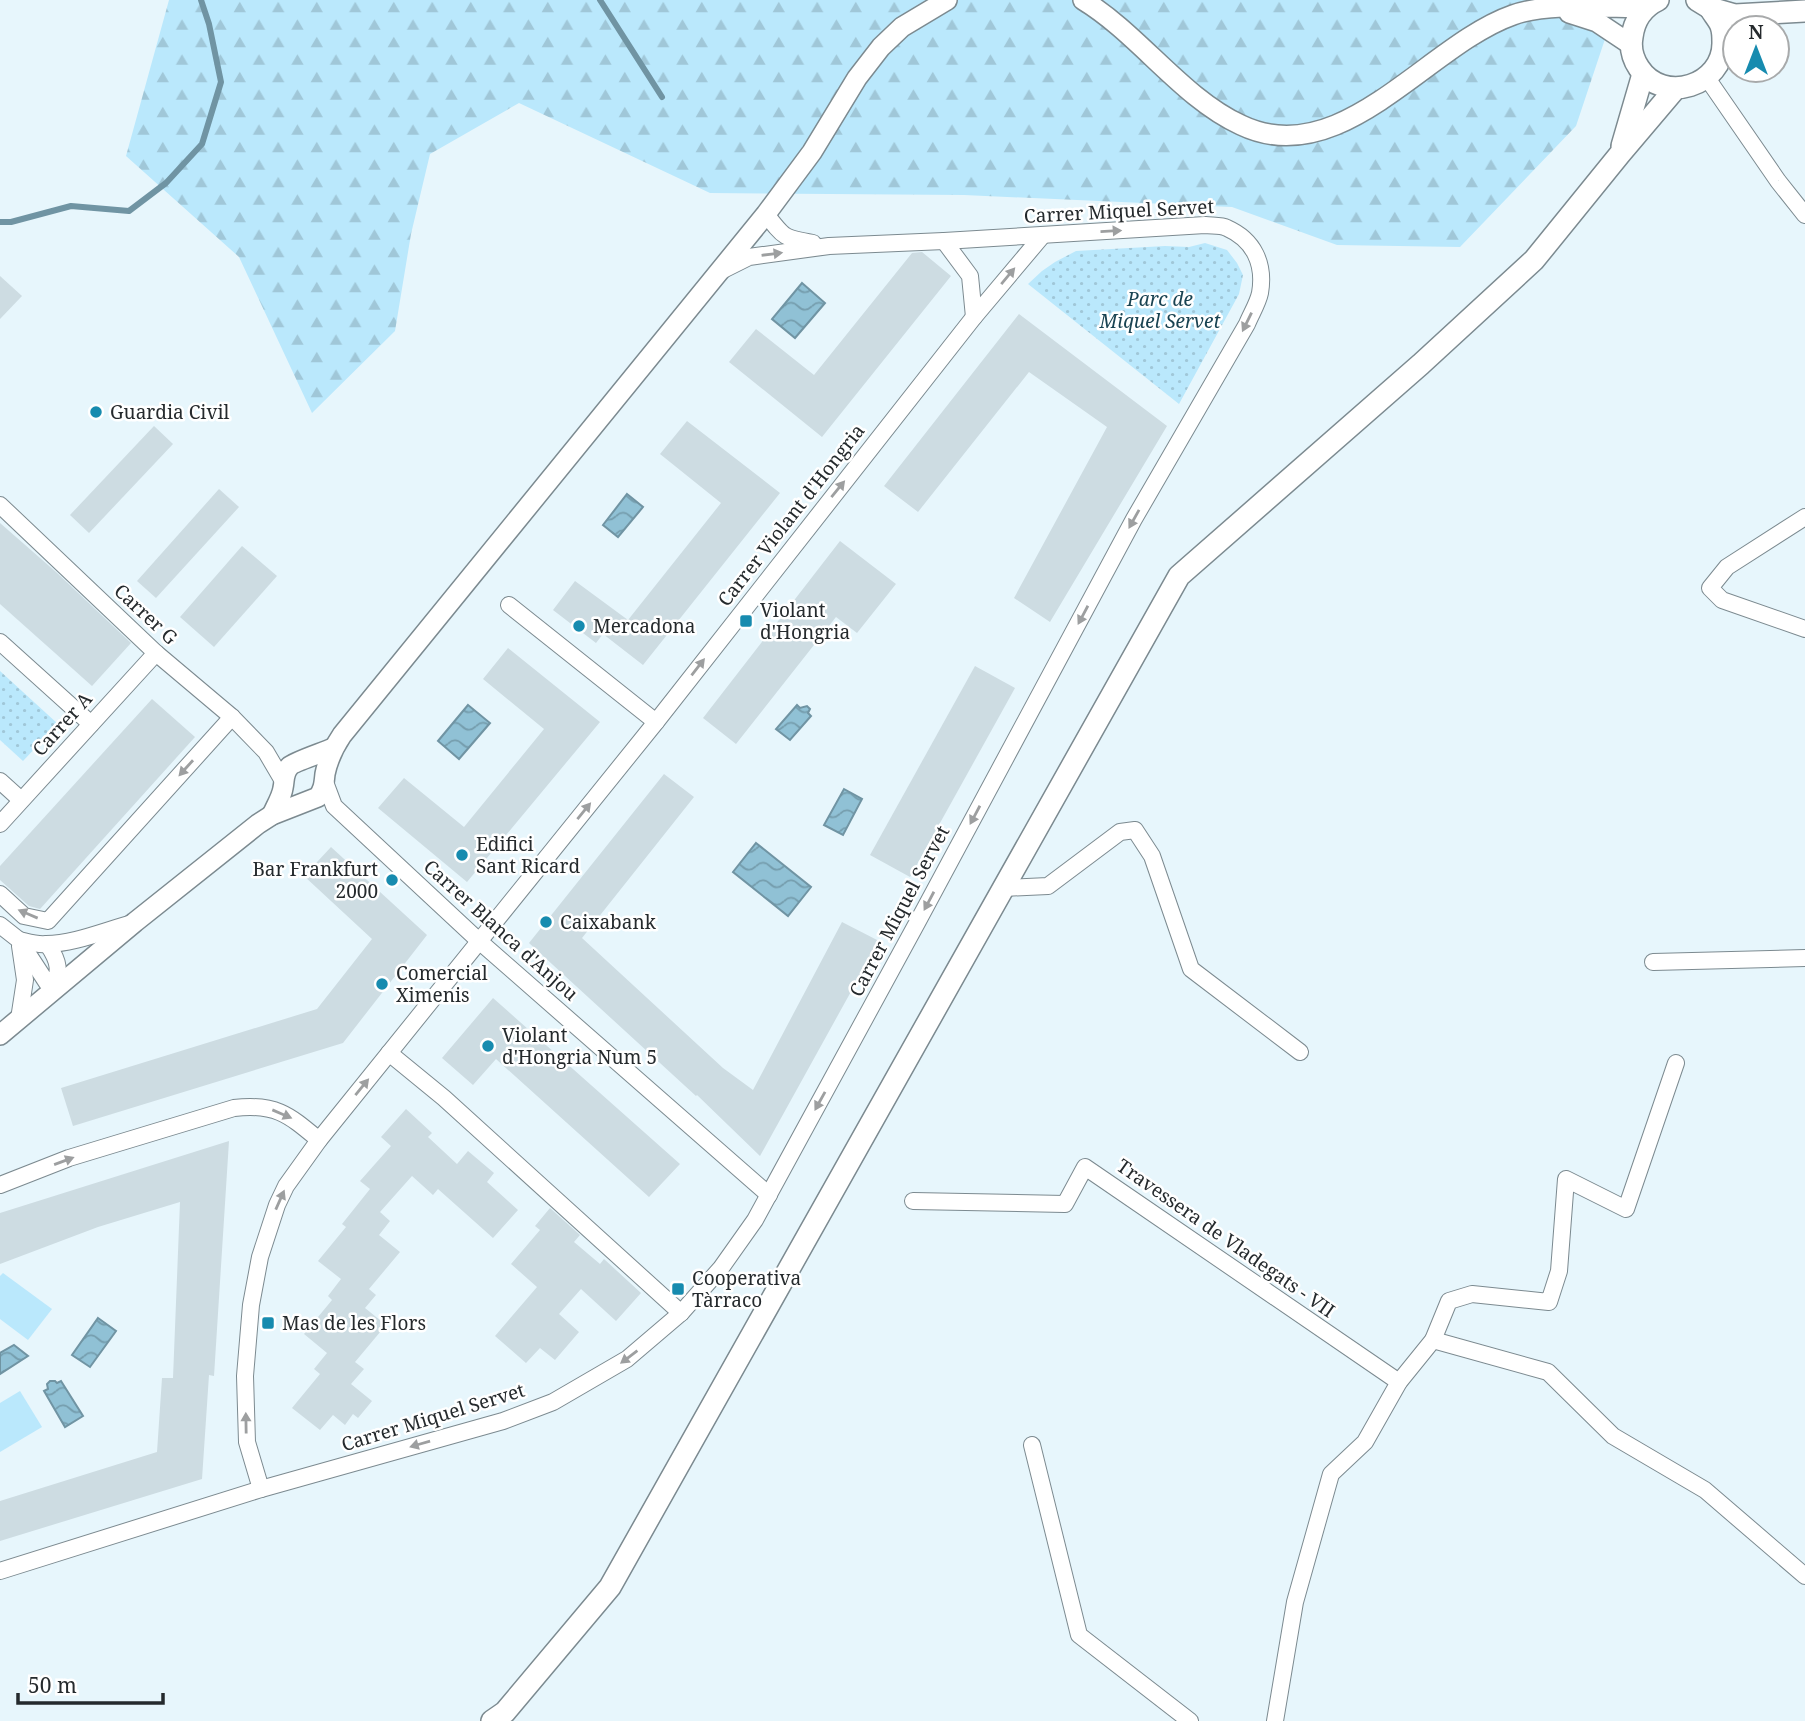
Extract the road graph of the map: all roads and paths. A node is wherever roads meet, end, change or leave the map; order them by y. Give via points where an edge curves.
1 (947, 0) edge
2 (1083, 0) edge
3 (1652, 4) edge
4 (1703, 4) edge
5 (1552, 8) junction
6 (1803, 12) edge
7 (1721, 25) edge
8 (1630, 44) junction
9 (1721, 60) edge
10 (1643, 74) junction
11 (1707, 78) junction
12 (1675, 89) junction
13 (1620, 154) junction
14 (766, 214) junction
15 (1805, 215) edge
16 (1043, 235) junction
17 (944, 241) junction
18 (829, 246) junction
19 (719, 272) junction
20 (974, 317) junction
21 (0, 505) edge
22 (1805, 517) edge
23 (509, 604) dead end
24 (1805, 629) edge
25 (0, 642) edge
26 (156, 653) junction
27 (232, 717) junction
28 (656, 722) junction
29 (91, 724) junction
30 (333, 748) junction
31 (265, 752) junction
32 (299, 762) junction
33 (325, 780) junction
34 (0, 781) edge
35 (283, 784) junction
36 (22, 800) junction
37 (309, 802) junction
38 (334, 806) junction
39 (272, 815) junction
40 (0, 824) edge
41 (1003, 888) junction
42 (0, 894) edge
43 (135, 922) junction
44 (0, 925) edge
45 (19, 940) junction
46 (479, 941) junction
47 (48, 944) junction
48 (1805, 958) edge
49 (1653, 962) dead end
50 (55, 989) junction
51 (19, 1019) junction
52 (0, 1035) edge
53 (1300, 1052) dead end
54 (389, 1053) junction
55 (1676, 1063) dead end
56 (319, 1140) junction
57 (0, 1185) edge
58 (769, 1195) junction
59 (913, 1201) dead end
60 (681, 1313) junction
61 (1433, 1340) junction
62 (1399, 1382) junction
63 (1032, 1445) dead end
64 (261, 1489) junction
65 (0, 1571) edge
66 (1805, 1576) edge
67 (492, 1721) edge
68 (1191, 1721) edge
69 (1275, 1721) edge

1 - 14 street via 902,27 873,56
2 - 5 street via 1227,118 1255,131 1289,136 1318,132 1360,113 1498,21 1526,10
3 - 5 street
3 - 8 main road via 1634,25
4 - 6 main road via 1735,15
4 - 7 main road
5 - 8 street via 1597,22
8 - 10 main road
9 - 11 main road
10 - 12 main road
10 - 13 main road
11 - 12 main road
11 - 15 street
12 - 13 main road
13 - 41 main road via 1534,260 1178,576
14 - 18 street, Carrer Miquel Servet via 788,239
14 - 19 street
16 - 17 street, Carrer Miquel Servet
20 -> 16 street, Carrer Violant d'Hongria
16 -> 58 street, Carrer Miquel Servet via 1226,227 1253,248 1260,262 1259,295
17 - 18 street, Carrer Miquel Servet
17 - 20 street via 970,276
19 -> 18 street, Carrer Miquel Servet via 749,257
19 - 30 street
28 -> 20 street, Carrer Violant d'Hongria
21 - 26 street, Carrer G
22 - 24 street via 1727,567 1710,588 1722,600
23 - 28 street
25 - 29 street
26 - 27 street, Carrer G
26 - 29 street, Carrer A
27 - 31 street, Carrer G
27 -> 42 street via 48,920 24,916
46 -> 28 street, Carrer Violant d'Hongria
29 - 36 street, Carrer A
30 - 32 street
30 - 33 street
31 - 32 street, Carrer G
31 - 35 street, Carrer G
32 - 33 street via 317,765
32 - 35 street via 289,767
33 - 37 street via 323,791
33 - 38 street, Carrer Blanca d'Anjou
34 - 36 street
35 - 37 street via 292,798
35 - 39 street
36 - 40 street, Carrer A
37 - 38 street
37 - 39 street
38 - 46 street, Carrer Blanca d'Anjou
39 - 43 street
41 - 53 street via 1048,886 1120,832 1135,830 1152,856 1191,970
41 - 67 main road via 610,1587 505,1712
43 - 47 street
43 - 50 street
44 - 45 street
45 - 47 street
45 - 50 street
45 - 51 street via 25,979
46 - 54 street, Carrer Violant d'Hongria
46 - 58 street, Carrer Blanca d'Anjou
47 - 50 street via 60,968
48 - 49 street
50 - 51 street
51 - 52 street
56 -> 54 street, Carrer Violant d'Hongria
54 - 60 street
55 - 61 street via 1626,1209 1566,1179 1559,1271 1549,1302 1472,1294 1449,1301
57 -> 56 street via 69,1158 234,1108 274,1110
64 -> 56 street, Carrer Violant d'Hongria via 247,1442 245,1376 251,1305 277,1205
58 - 60 street, Carrer Miquel Servet via 721,1268
59 - 62 street, Travessera de Vladegats - VII via 1065,1205 1085,1167
60 -> 64 street, Carrer Miquel Servet via 627,1359 553,1402 503,1421
61 - 62 street
61 - 66 street via 1548,1372 1613,1436 1705,1490
62 - 69 street via 1365,1442 1331,1474 1295,1602
63 - 68 street via 1079,1635
64 - 65 street, Carrer Miquel Servet

